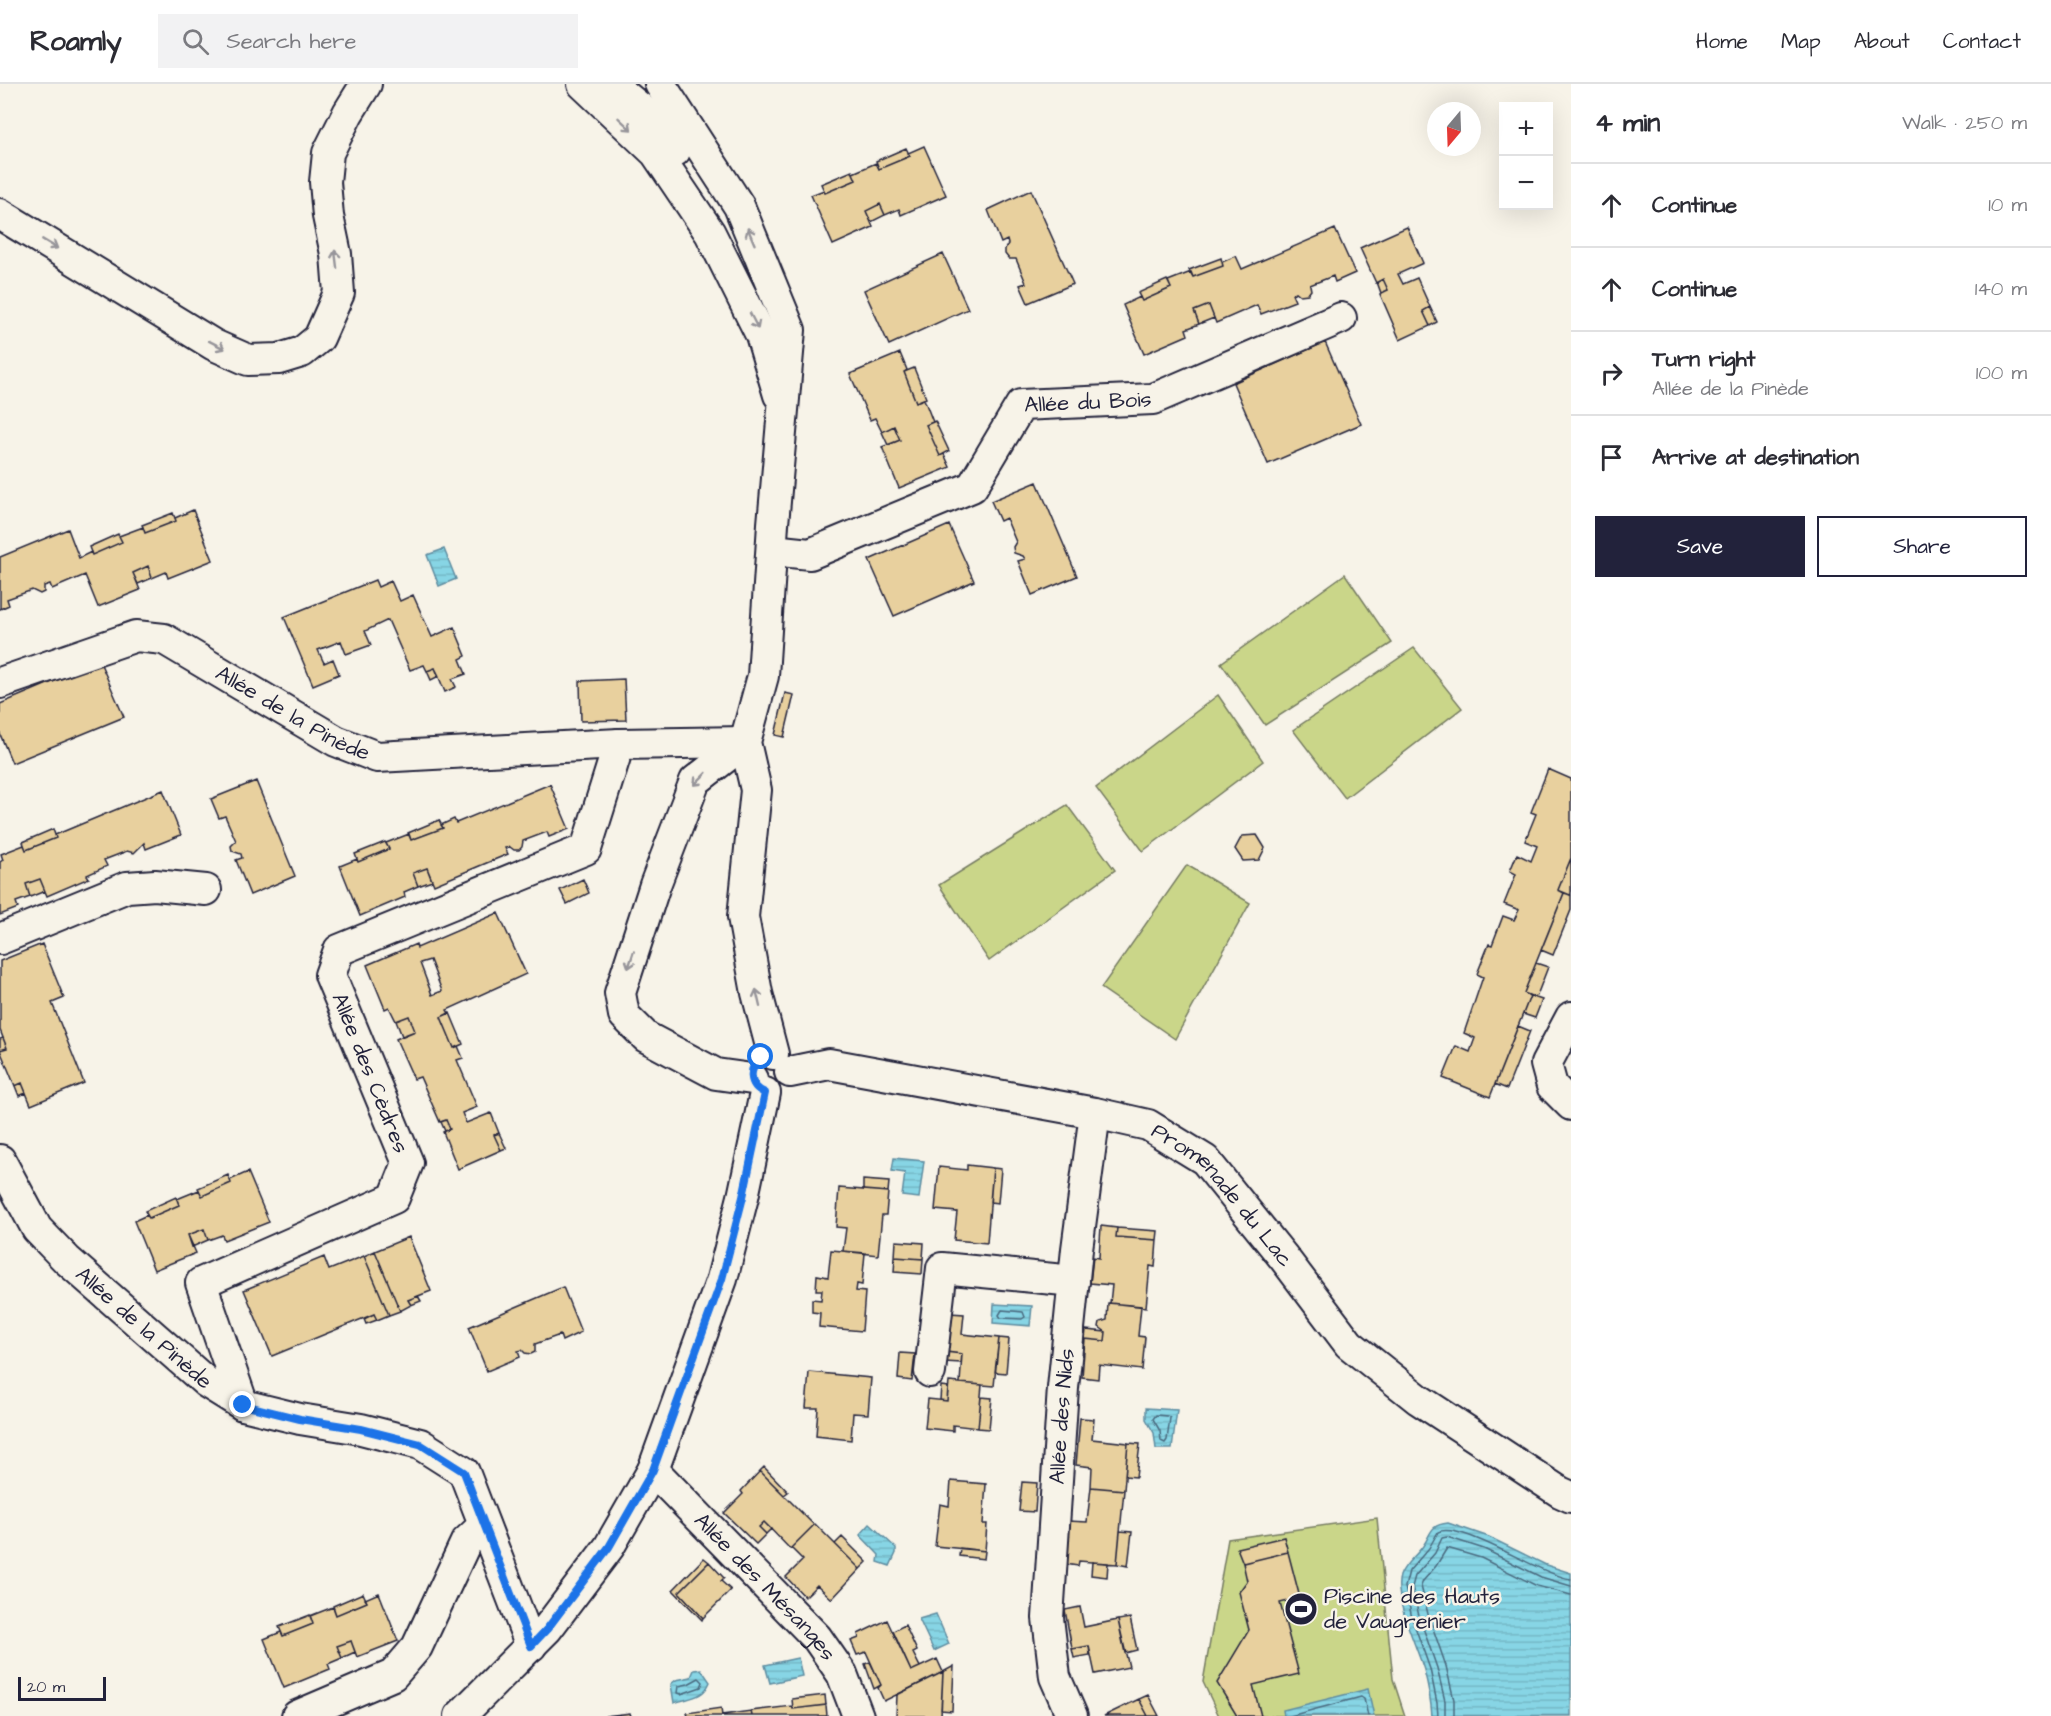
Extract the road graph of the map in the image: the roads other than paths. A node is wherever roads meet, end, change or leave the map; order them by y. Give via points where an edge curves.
1 (366, 84) edge
2 (583, 84) edge
3 (611, 84) edge
4 (661, 85) edge
5 (0, 214) edge
6 (734, 281) junction
7 (1341, 318) dead end
8 (784, 412) junction
9 (771, 550) junction
10 (0, 683) edge
11 (746, 742) junction
12 (619, 744) junction
13 (206, 890) dead end
14 (0, 939) edge
15 (1571, 1017) edge
16 (782, 1063) junction
17 (758, 1086) junction
18 (1571, 1105) edge
19 (1095, 1113) junction
20 (0, 1160) edge
21 (1074, 1281) junction
22 (930, 1372) dead end
23 (243, 1405) junction
24 (653, 1470) junction
25 (1571, 1497) edge
26 (484, 1524) junction
27 (531, 1646) junction
28 (297, 1716) edge
29 (460, 1716) edge
30 (858, 1716) edge
31 (1072, 1716) edge

5 -> 1 street via 214,345 248,360 279,359 302,352 319,338 339,293 328,216 328,153
2 -> 6 street via 656,153 710,233
3 - 6 street via 646,113 721,212
8 -> 4 street via 790,330 739,206
6 -> 8 street via 761,335
7 - 9 street, Allée du Bois via 1153,399 1021,405 972,487 810,554
8 - 9 street
9 - 11 street via 763,676
10 - 12 street, Allée de la Pinède via 136,636 164,639 336,741 377,757
11 - 12 street, Allée de la Pinède
16 -> 11 street via 757,993 743,917 756,790
11 -> 17 street via 695,781 620,993 624,1016 646,1036 716,1074
12 - 23 street, Allée des Cèdres via 586,849 339,950 330,975 408,1163 394,1198 201,1283
13 - 14 street via 155,885 127,887
15 - 18 street via 1546,1064 1552,1086
16 - 17 street via 790,1078 784,1089 771,1094
16 - 19 street, Promenade du Lac via 829,1064
17 - 24 street via 743,1197 722,1279
19 - 21 street, Allée des Nids
19 - 25 street, Promenade du Lac via 1148,1125 1205,1160 1349,1344 1418,1399
20 - 23 street, Allée de la Pinède via 37,1229 67,1260 206,1382
21 - 22 street via 942,1268
21 - 31 street, Allée des Nids via 1048,1618 1055,1677
23 - 26 street, Allée de la Pinède via 420,1444 464,1472
24 - 27 street via 609,1547
24 - 30 street, Allée des Mésanges via 817,1638 842,1674
26 - 27 street, Allée de la Pinède
26 - 28 street via 466,1542 417,1647 393,1675
27 - 29 street

